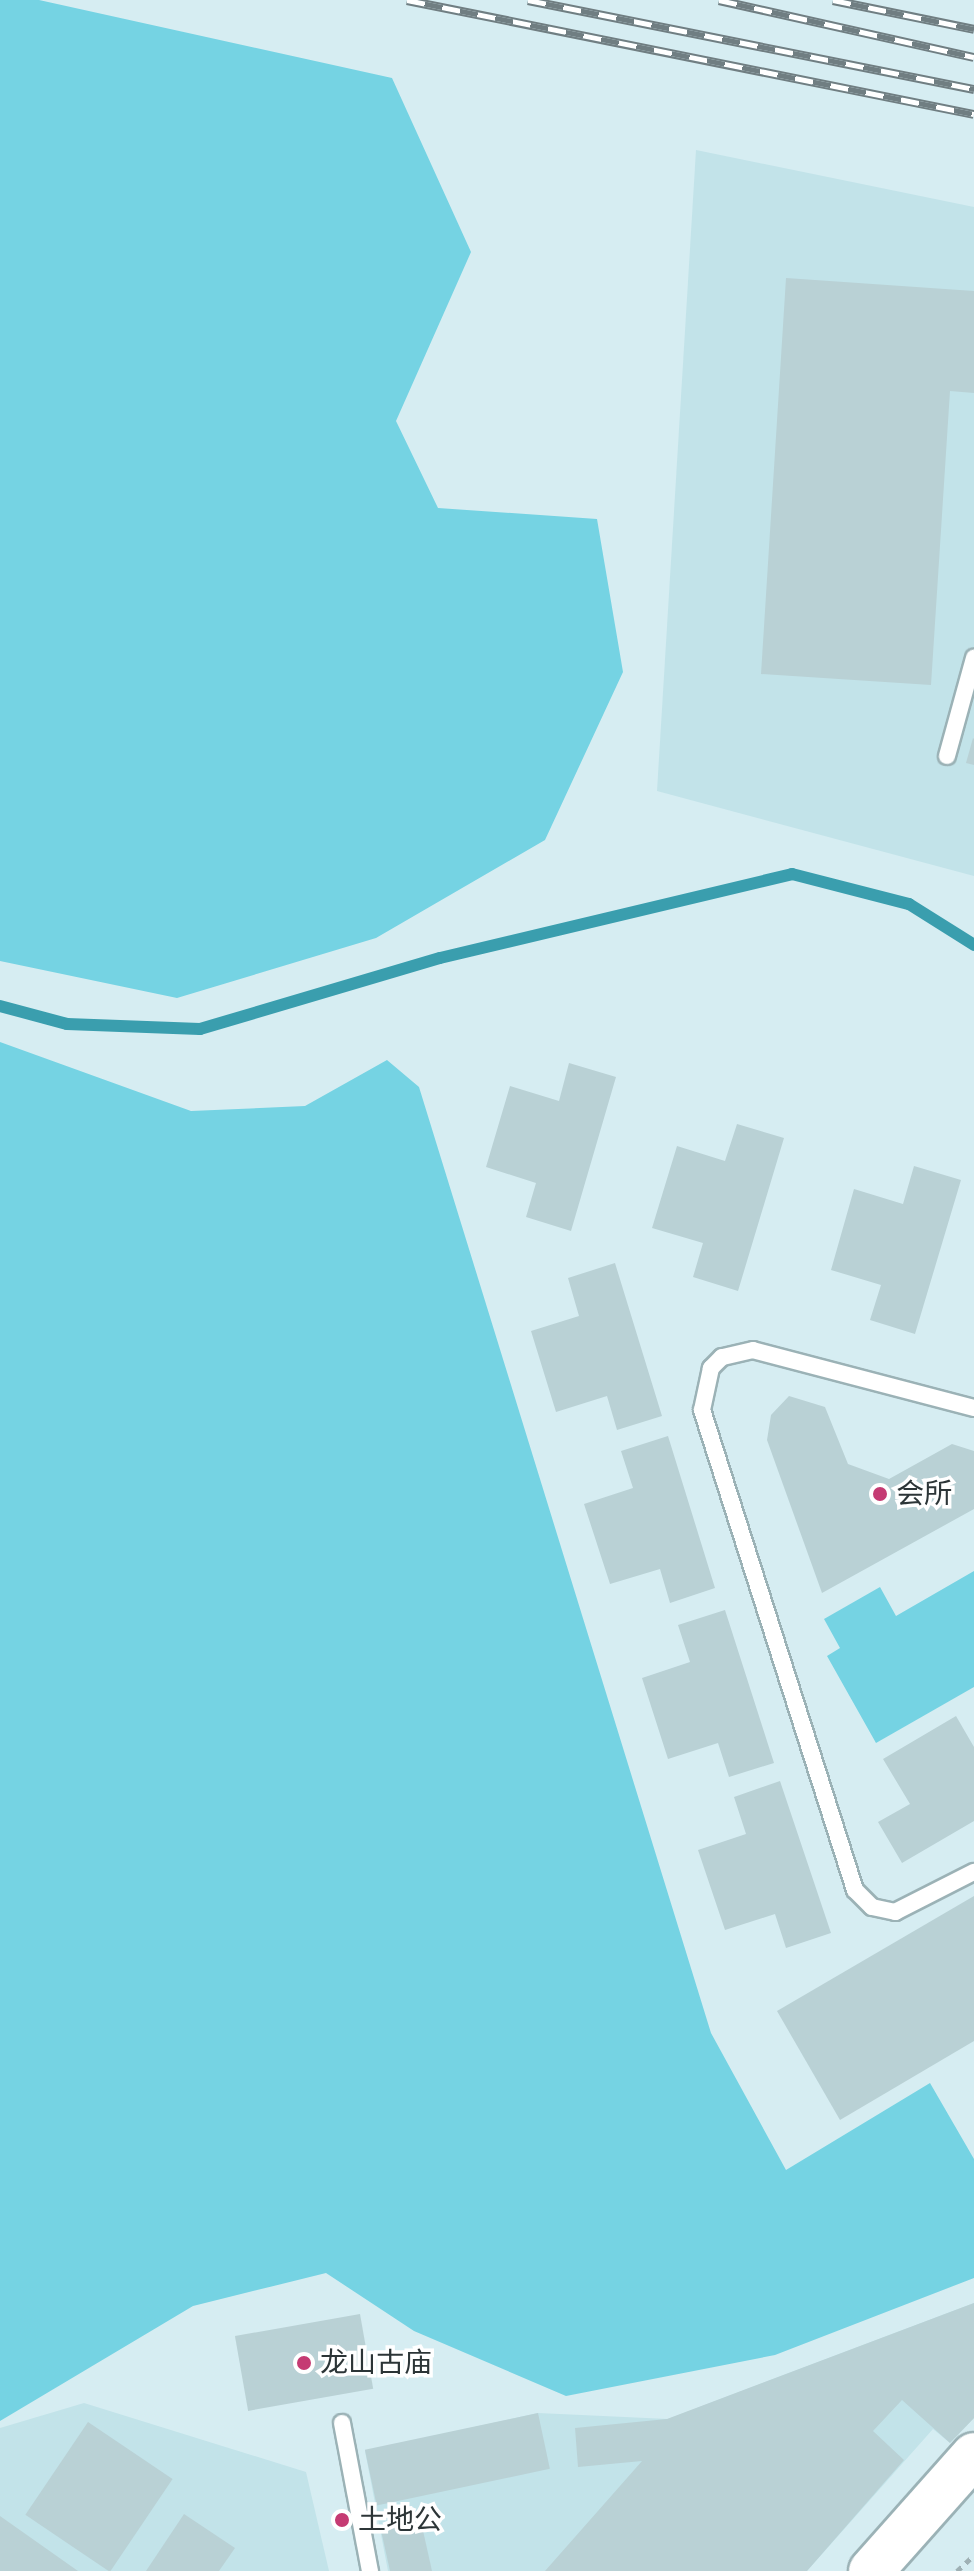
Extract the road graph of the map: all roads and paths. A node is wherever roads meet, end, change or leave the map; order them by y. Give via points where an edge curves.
1 (974, 658) edge
2 (947, 756) dead end
3 (974, 1408) edge
4 (974, 1872) edge
5 (342, 2423) dead end
6 (974, 2455) edge
7 (974, 2555) edge
8 (370, 2571) edge
9 (871, 2571) edge
10 (957, 2571) edge

1 - 2 lane
3 - 4 lane via 753,1350 722,1357 711,1368 702,1410 855,1890 872,1907 895,1912
5 - 8 lane
6 - 9 street
7 - 10 path

